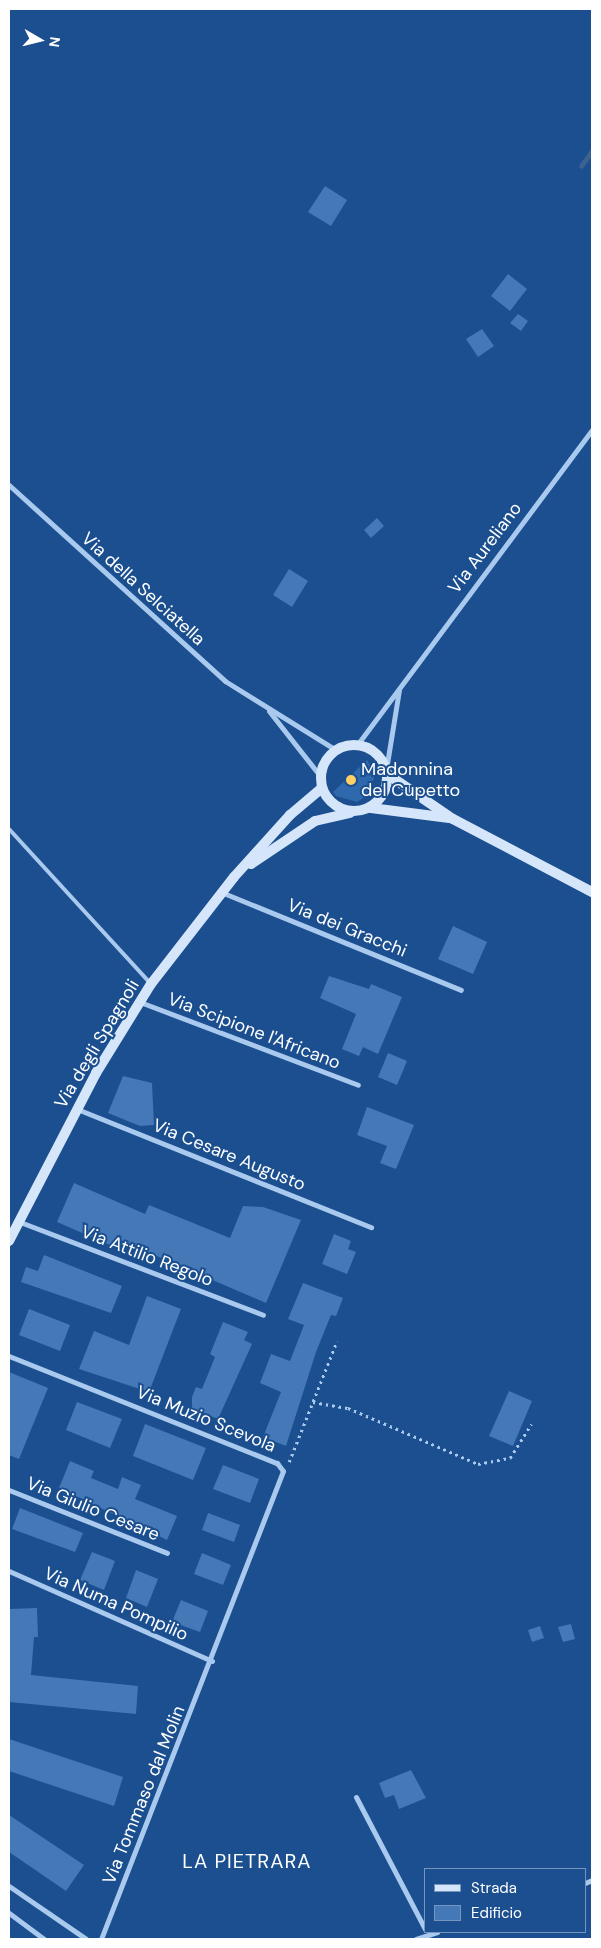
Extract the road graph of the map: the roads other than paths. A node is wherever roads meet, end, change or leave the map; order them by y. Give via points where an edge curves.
1 (592, 430) edge
2 (9, 485) edge
3 (400, 684) junction
4 (265, 707) junction
5 (357, 745) junction
6 (336, 750) junction
7 (387, 772) junction
8 (321, 782) junction
9 (371, 808) junction
10 (354, 812) junction
11 (453, 819) junction
12 (9, 829) edge
13 (234, 877) junction
14 (221, 892) junction
15 (592, 892) edge
16 (151, 984) junction
17 (461, 990) dead end
18 (140, 1002) junction
19 (358, 1085) dead end
20 (76, 1109) junction
21 (20, 1222) junction
22 (371, 1227) dead end
23 (9, 1241) edge
24 (263, 1316) dead end
25 (9, 1356) edge
26 (9, 1490) edge
27 (167, 1553) dead end
28 (9, 1571) edge
29 (212, 1661) junction
30 (356, 1797) dead end
31 (9, 1886) edge
32 (9, 1913) edge
33 (424, 1928) edge
34 (44, 1939) edge
35 (86, 1939) edge
36 (102, 1939) edge

1 - 3 street, Via Aureliano
2 - 4 street, Via della Selciatella via 216,674
3 - 5 street, Via Aureliano
3 - 7 street, Via Aureliano via 389,728
4 - 6 street, Via della Selciatella
4 - 8 street, Via della Selciatella
5 - 6 street
5 - 7 street via 372,750
6 - 8 street via 326,760
7 - 9 street via 384,793
7 - 11 street
8 - 10 street via 334,805
8 - 13 street
9 - 10 street
9 - 11 street
10 - 13 street via 315,822
11 - 15 street
12 - 16 lane
13 - 14 street, Via degli Spagnoli
14 - 16 street, Via degli Spagnoli
14 - 17 street, Via dei Gracchi
16 - 18 street, Via degli Spagnoli
18 - 19 street, Via Scipione l'Africano
18 - 20 street, Via degli Spagnoli
20 - 21 street, Via degli Spagnoli
20 - 22 street, Via Cesare Augusto
21 - 23 street, Via degli Spagnoli
21 - 24 street, Via Attilio Regolo
25 - 29 street, Via Muzio Scevola via 277,1462 283,1471
26 - 27 street, Via Giulio Cesare
28 - 29 street, Via Numa Pompilio
29 - 36 street, Via Tommaso dal Molin
30 - 33 street
31 - 35 street
32 - 34 street

